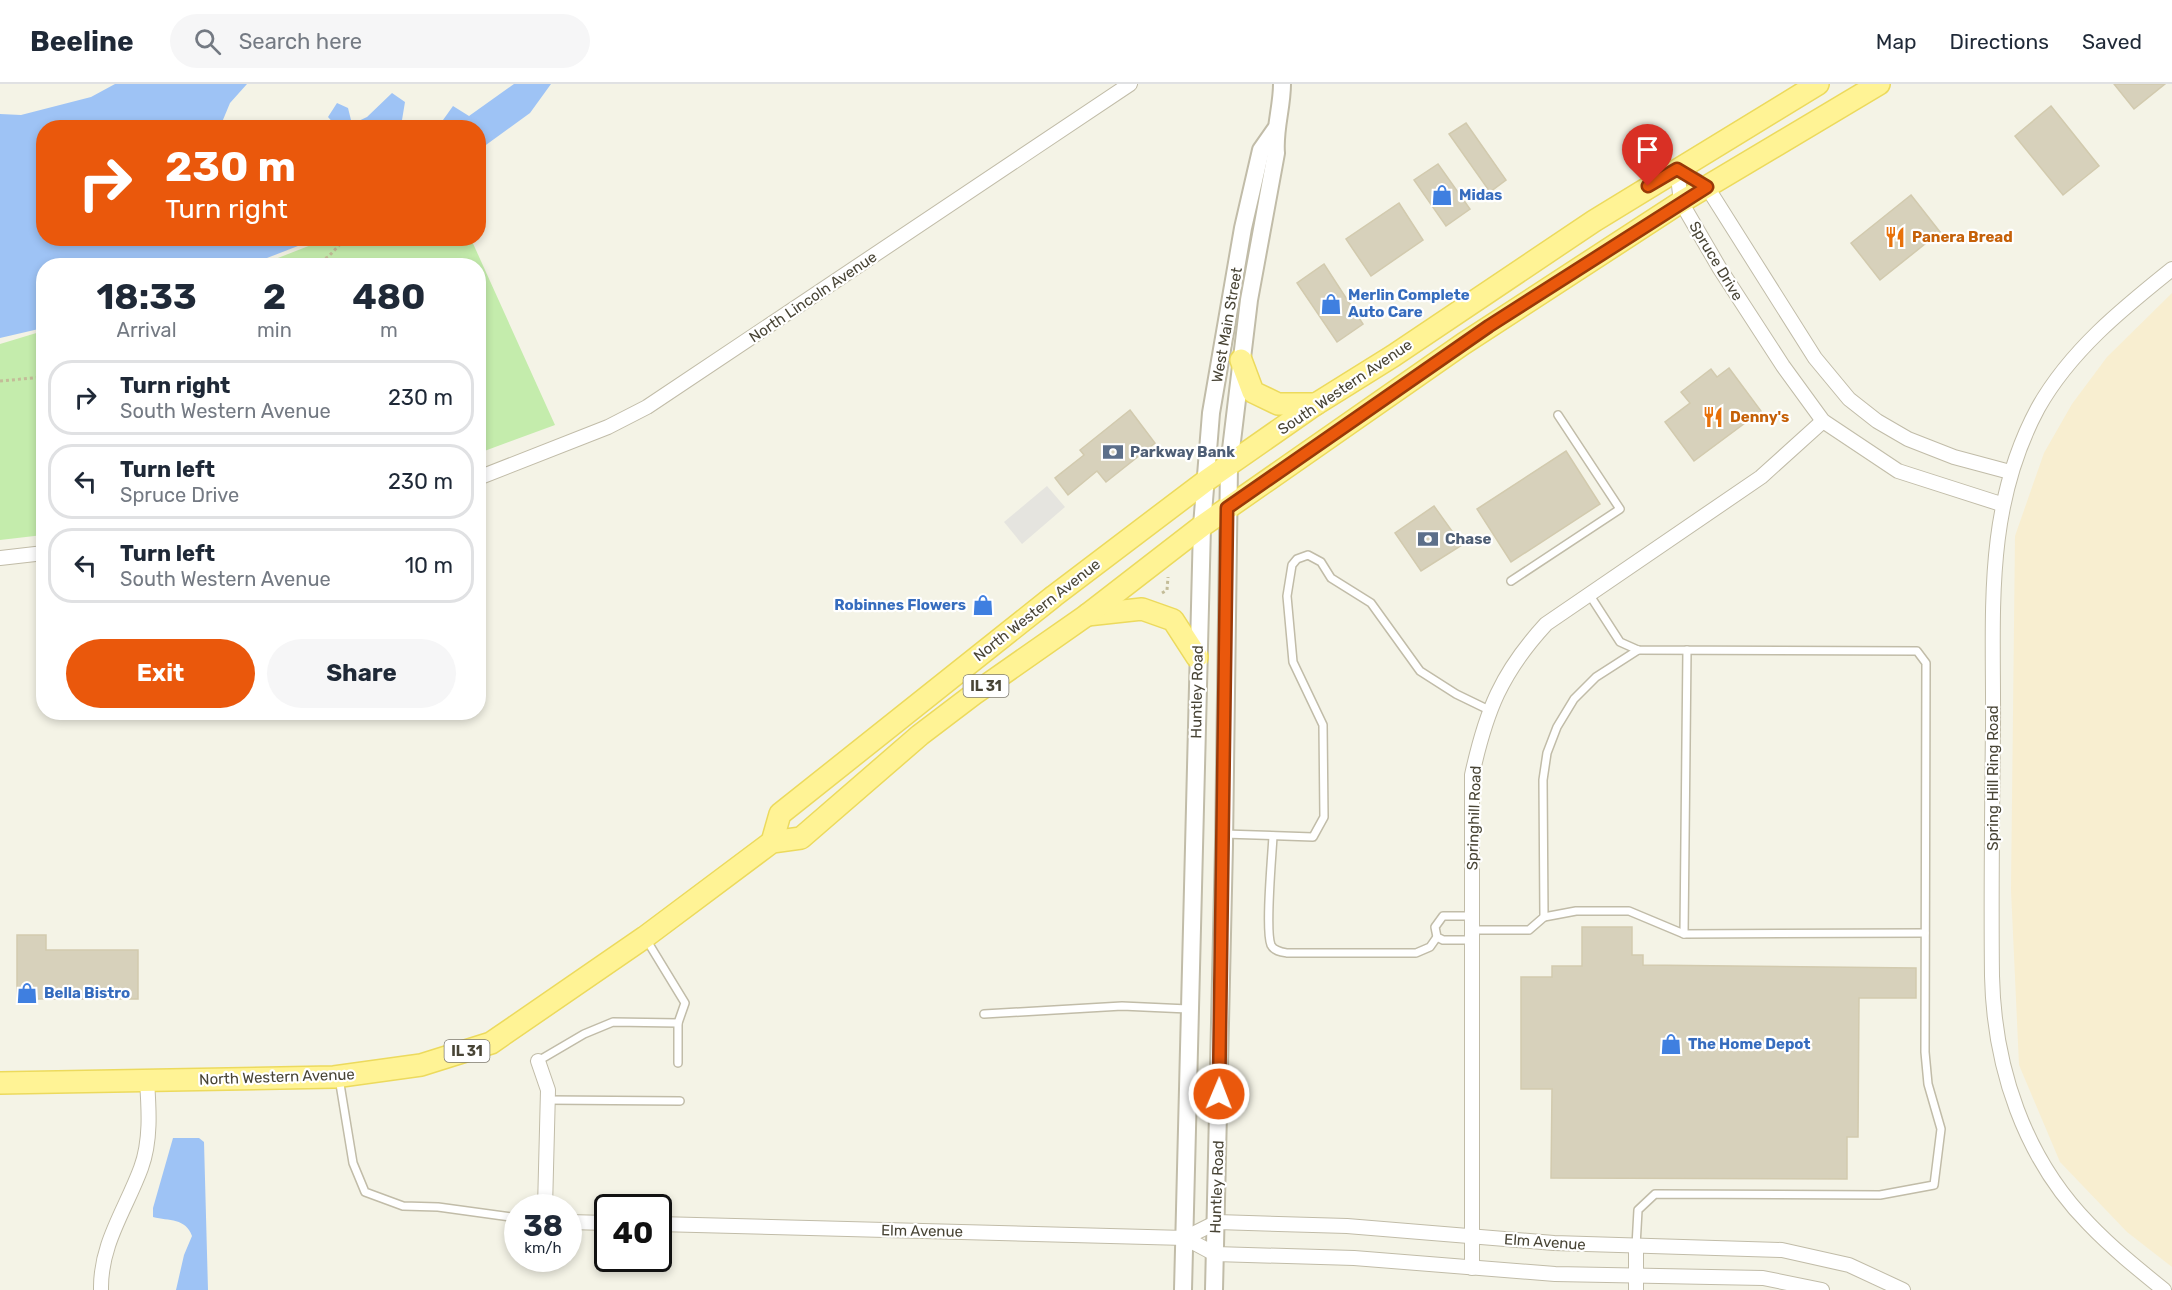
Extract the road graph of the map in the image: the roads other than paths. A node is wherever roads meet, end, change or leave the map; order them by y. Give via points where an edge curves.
1 (1130, 84) edge
2 (1282, 84) edge
3 (1818, 84) edge
4 (1879, 84) edge
5 (1275, 130) junction
6 (1677, 169) junction
7 (1707, 187) junction
8 (1681, 202) junction
9 (2172, 269) edge
10 (1241, 360) junction
11 (1316, 404) junction
12 (1558, 415) dead end
13 (1823, 421) junction
14 (1229, 466) junction
15 (2010, 472) junction
16 (486, 475) edge
17 (1206, 480) junction
18 (2001, 504) junction
19 (1227, 508) junction
20 (1202, 526) junction
21 (36, 554) edge
22 (0, 558) edge
23 (1511, 581) dead end
24 (1588, 594) junction
25 (1087, 615) junction
26 (1638, 650) junction
27 (1687, 650) junction
28 (1197, 657) junction
29 (1490, 710) junction
30 (1224, 834) junction
31 (1273, 836) junction
32 (772, 842) junction
33 (1472, 916) junction
34 (1544, 917) junction
35 (1925, 933) junction
36 (1684, 934) junction
37 (1472, 935) junction
38 (645, 937) junction
39 (1437, 937) junction
40 (1191, 1009) junction
41 (984, 1014) dead end
42 (678, 1023) junction
43 (538, 1061) joint
44 (678, 1063) dead end
45 (339, 1076) junction
46 (147, 1081) junction
47 (0, 1083) edge
48 (547, 1100) junction
49 (680, 1101) dead end
50 (546, 1194) edge
51 (504, 1216) edge
52 (1217, 1222) junction
53 (672, 1224) edge
54 (1472, 1236) junction
55 (1185, 1238) junction
56 (1636, 1246) junction
57 (1215, 1254) junction
58 (1472, 1268) junction
59 (1636, 1284) edge
60 (100, 1290) edge
61 (1183, 1290) edge
62 (1214, 1290) edge
63 (1822, 1290) edge
64 (1903, 1290) edge
65 (2164, 1290) edge

1 - 16 street, North Lincoln Avenue via 647,407 608,427
2 - 5 street, West Main Street
3 - 6 main road, South Western Avenue
4 - 7 main road, South Western Avenue / IL 31
5 - 10 street, West Main Street via 1276,153
5 - 17 street, West Main Street via 1261,150 1243,228 1211,413
6 - 7 street, Spruce Drive
6 - 8 street, Spruce Drive
6 - 11 main road, South Western Avenue
7 - 8 main road, South Western Avenue / IL 31
7 - 15 street, Spruce Drive via 1815,358 1850,399 1908,439 1954,458
8 - 13 street, Spruce Drive via 1764,337
8 - 19 main road, South Western Avenue / IL 31 via 1480,332
9 - 15 street, Spring Hill Ring Road via 2109,321 2060,375 2038,409
10 - 11 main road via 1253,392 1278,404
10 - 14 street, West Main Street
11 - 14 main road, South Western Avenue
12 - 23 lane via 1620,509
13 - 18 street, Spruce Drive via 1898,471
13 - 24 street, Springhill Road via 1761,477
14 - 17 main road, South Western Avenue
14 - 19 street, West Main Street
15 - 18 street, Spring Hill Ring Road
17 - 20 street, West Main Street
17 - 32 main road, North Western Avenue via 780,814
18 - 65 street, Spring Hill Ring Road via 1993,605 1992,954 1998,1043 2013,1101 2045,1167 2087,1223
19 - 20 main road, South Western Avenue / IL 31
19 - 30 street, Huntley Road
20 - 25 main road, North Western Avenue / IL 31
20 - 28 street, Huntley Road
21 - 22 street
24 - 26 lane via 1620,642
24 - 29 street, Springhill Road via 1546,624 1521,651
25 - 28 main road via 1142,609 1173,620
25 - 32 main road, North Western Avenue / IL 31 via 920,735 801,838
26 - 27 lane
26 - 34 lane via 1596,677 1574,699 1547,753 1543,780
27 - 35 lane via 1917,651 1926,663
27 - 36 lane
28 - 40 street, Huntley Road
29 - 31 lane via 1420,671 1371,603 1331,578 1321,562 1308,555 1297,559 1292,566 1287,596 1293,662 1323,725 1324,817 1313,837
29 - 33 street, Springhill Road via 1472,775
30 - 31 lane
30 - 52 street, Huntley Road
31 - 39 lane via 1269,925 1271,945 1276,951 1416,953 1430,947
32 - 38 main road, North Western Avenue / IL 31
33 - 37 street, Springhill Road
33 - 39 lane via 1441,917 1435,927
34 - 36 lane via 1576,911 1629,911
34 - 37 lane via 1529,930
35 - 36 lane
35 - 56 lane via 1926,1063 1941,1129 1934,1185 1880,1195 1655,1194 1638,1210
37 - 39 lane via 1443,940
37 - 54 street, Springhill Road
38 - 42 lane via 685,1004
38 - 45 main road, North Western Avenue / IL 31 via 491,1043 421,1065
40 - 41 lane via 1122,1006
40 - 55 street, Huntley Road
42 - 43 lane via 613,1022
42 - 44 lane
43 - 48 street via 548,1090
45 - 46 main road, North Western Avenue / IL 31
45 - 51 lane via 353,1163 365,1192 403,1206
46 - 47 main road, North Western Avenue / IL 31
46 - 60 street via 147,1143 142,1168 108,1239
48 - 49 lane
48 - 50 street
52 - 54 street, Elm Avenue via 1347,1226
52 - 55 street, Elm Avenue
52 - 57 street, Huntley Road
53 - 55 street, Elm Avenue
54 - 56 street, Elm Avenue
54 - 58 street, Springhill Road
55 - 57 street, Elm Avenue
55 - 61 street, Huntley Road
56 - 59 street
56 - 64 street, Elm Avenue via 1782,1250 1849,1265
57 - 58 street, Elm Avenue via 1354,1258
57 - 62 street, Huntley Road
58 - 59 street, Elm Avenue
59 - 63 street, Elm Avenue via 1763,1278

